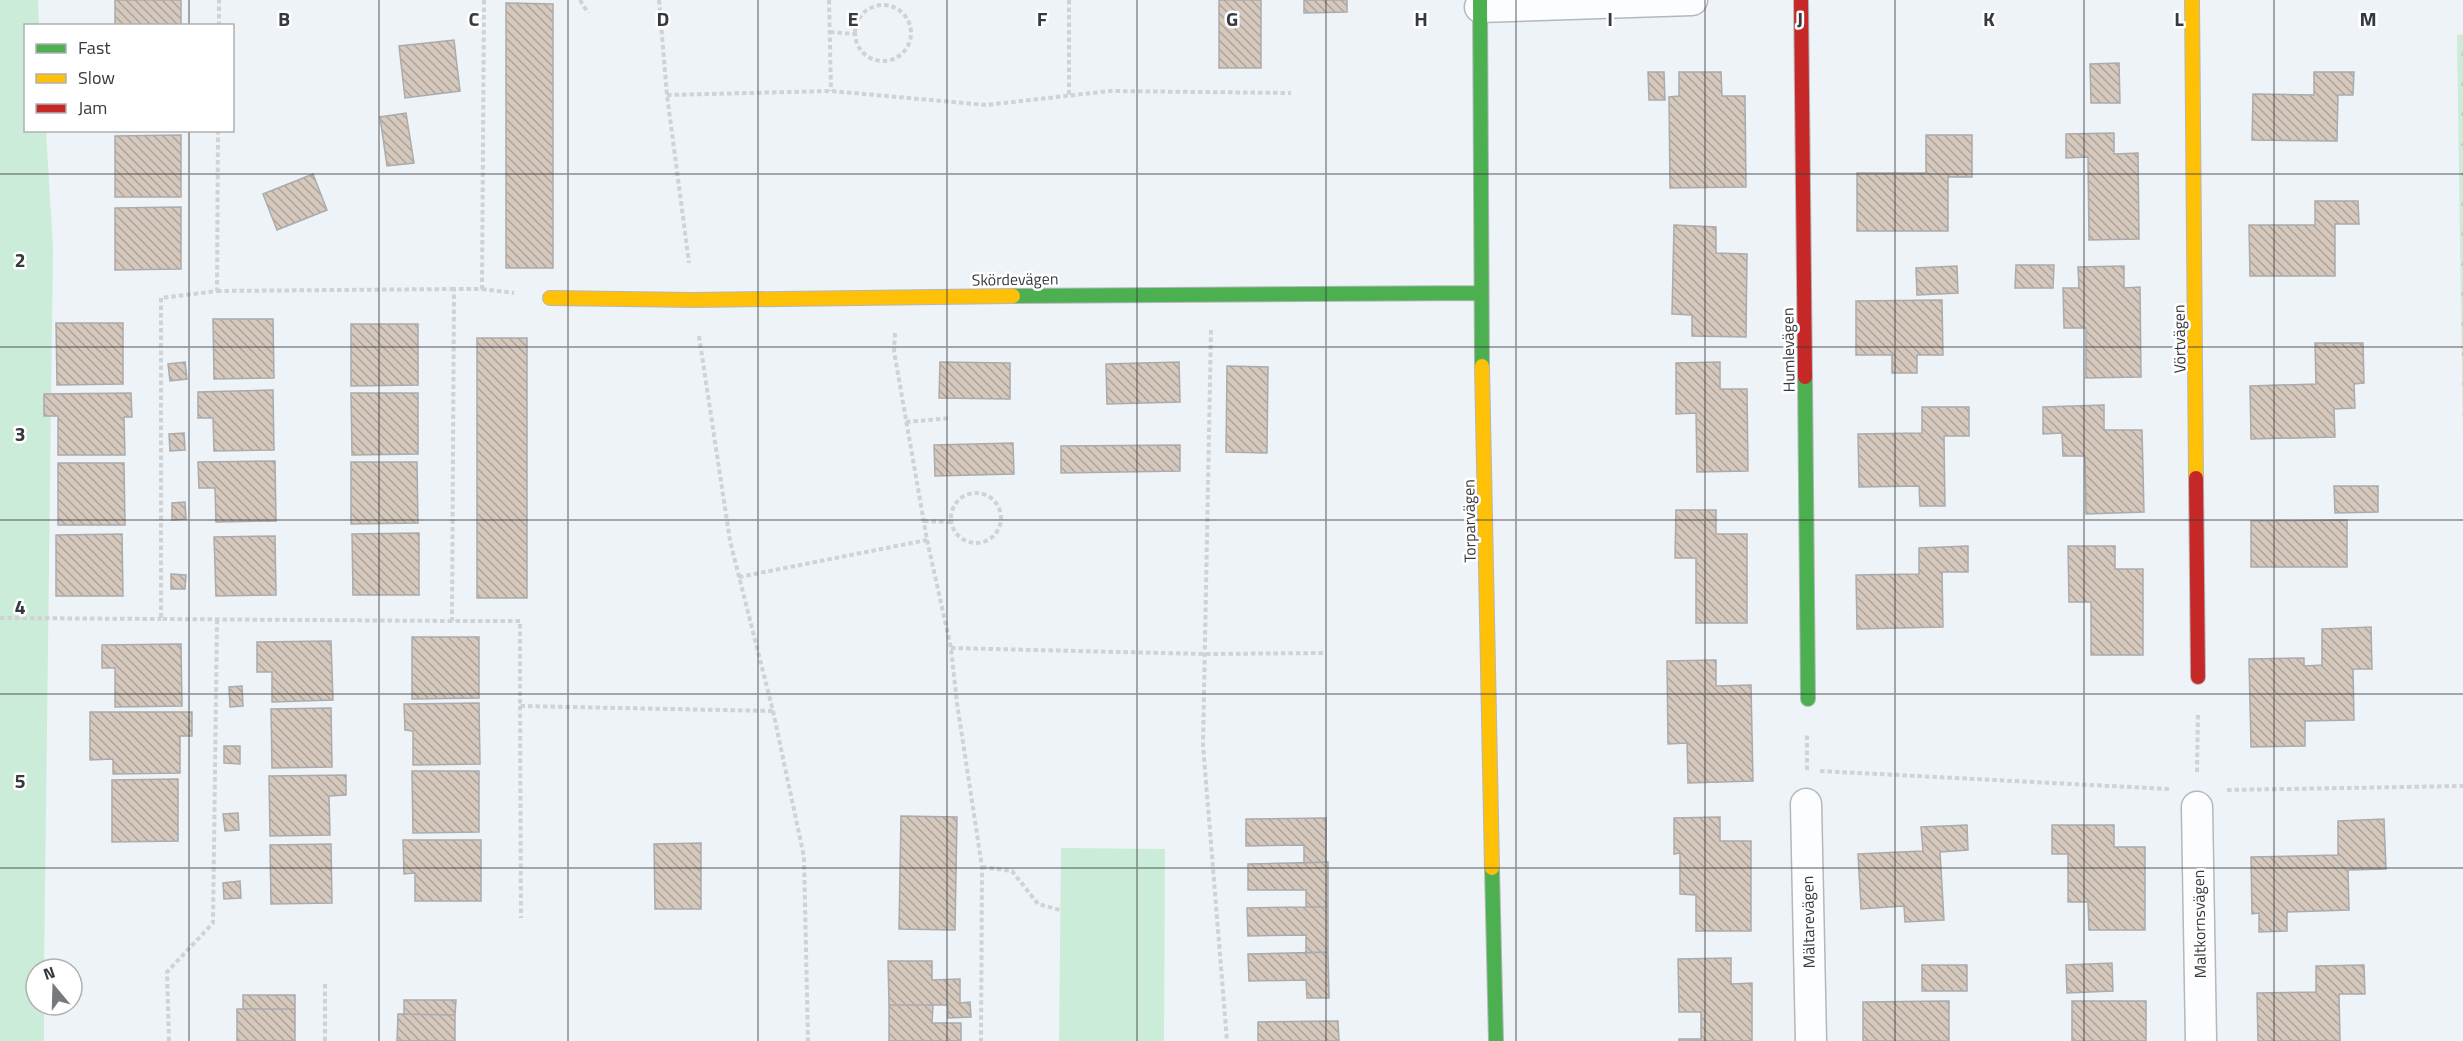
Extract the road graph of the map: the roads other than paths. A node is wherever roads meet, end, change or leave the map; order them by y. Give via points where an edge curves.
1 (1692, 0) edge
2 (1801, 0) edge
3 (2192, 0) edge
4 (1480, 3) edge
5 (1480, 293) junction
6 (550, 298) dead end
7 (2198, 677) road end
8 (1808, 699) road end
9 (2197, 799) road end
10 (1806, 804) dead end
11 (1496, 1041) edge
12 (1810, 1041) edge
13 (2201, 1041) edge

1 - 4 street
2 - 8 street, Humlevägen
3 - 7 street, Vörtvägen
4 - 5 street, Torparvägen
5 - 6 street, Skördevägen
5 - 11 street, Torparvägen
9 - 13 street, Maltkornsvägen
10 - 12 street, Mältarevägen

